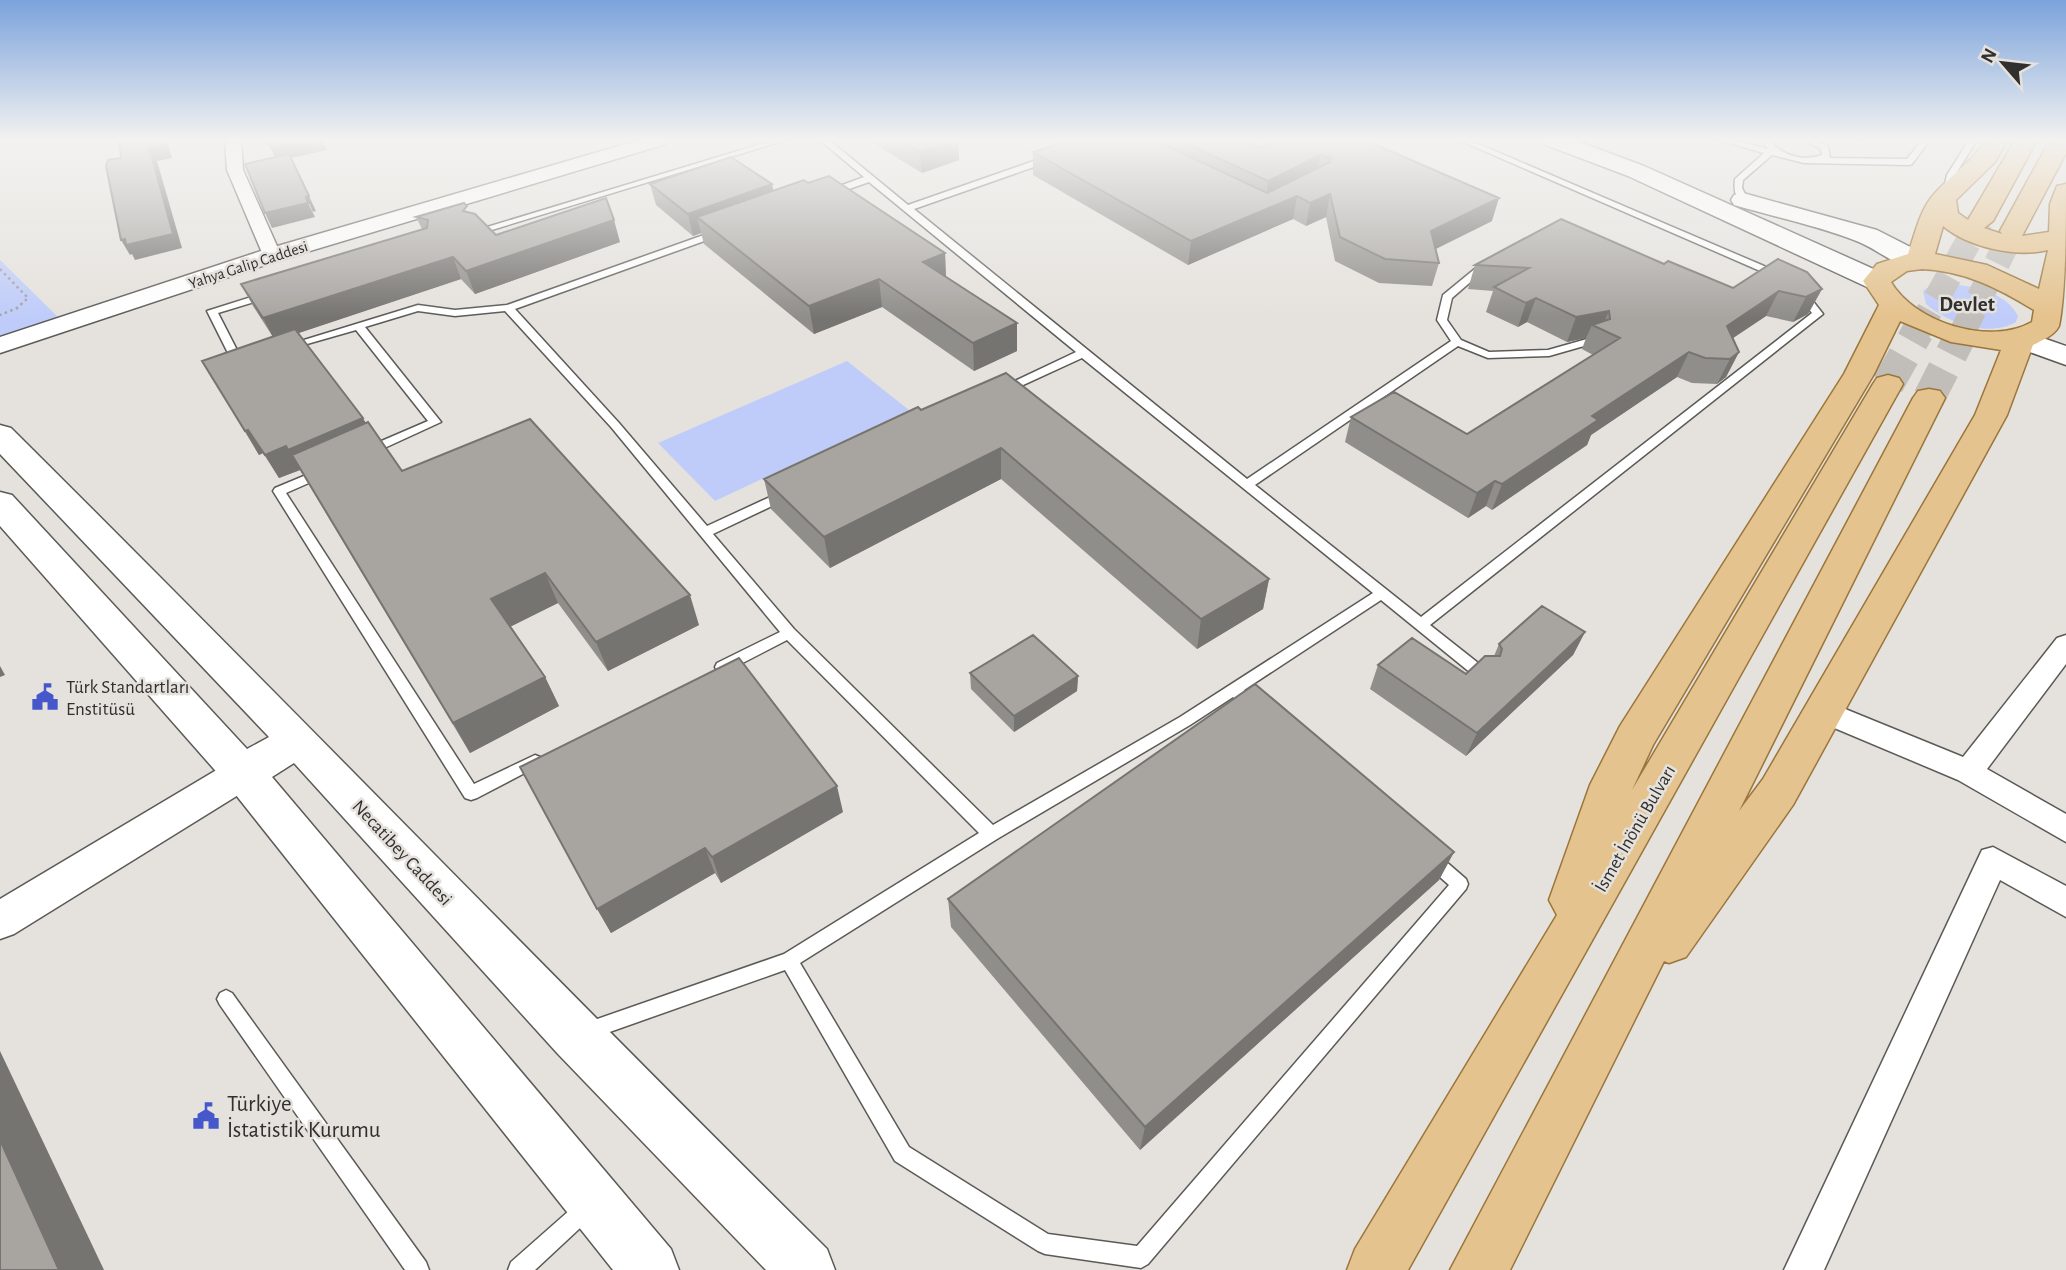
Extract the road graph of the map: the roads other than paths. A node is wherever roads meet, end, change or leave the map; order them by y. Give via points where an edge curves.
1 (248, 199) edge
2 (460, 199) edge
3 (585, 199) edge
4 (897, 199) edge
5 (933, 199) edge
6 (1601, 199) edge
7 (1694, 199) edge
8 (1943, 199) joint
9 (1992, 199) edge
10 (2031, 199) edge
11 (2064, 199) edge
12 (1743, 200) edge
13 (908, 208) junction
14 (1980, 221) tunnel mouth
15 (728, 229) edge
16 (479, 231) edge
17 (2014, 231) tunnel mouth
18 (2064, 235) edge
19 (272, 255) junction
20 (1919, 261) junction
21 (1486, 265) edge
22 (277, 292) edge
23 (1885, 293) junction
24 (508, 308) junction
25 (2057, 311) edge
26 (358, 325) junction
27 (2020, 339) junction
28 (1594, 340) edge
29 (1457, 342) junction
30 (0, 345) edge
31 (1083, 353) junction
32 (2066, 356) edge
33 (1888, 384) tunnel mouth
34 (995, 395) edge
35 (1928, 398) tunnel mouth
36 (0, 435) edge
37 (1248, 484) junction
38 (794, 490) edge
39 (0, 503) edge
40 (706, 532) junction
41 (1382, 593) junction
42 (1423, 623) junction
43 (789, 633) junction
44 (2066, 645) edge
45 (1482, 674) edge
46 (704, 676) edge
47 (1234, 690) junction
48 (1823, 711) junction
49 (1264, 717) edge
50 (298, 740) junction
51 (544, 756) edge
52 (1968, 772) junction
53 (243, 773) junction
54 (2066, 829) edge
55 (992, 834) junction
56 (1419, 849) edge
57 (2066, 903) edge
58 (0, 921) edge
59 (789, 960) junction
60 (1540, 991) junction
61 (226, 999) dead end
62 (1601, 1033) junction
63 (576, 1036) junction
64 (595, 1201) junction
65 (632, 1260) edge
66 (418, 1270) edge
67 (519, 1270) edge
68 (806, 1270) edge
69 (1376, 1270) edge
70 (1479, 1270) edge
71 (1804, 1270) edge

1 - 19 street
2 - 19 street, Yahya Galip Caddesi
3 - 16 lane
4 - 13 lane
5 - 13 lane
6 - 42 lane via 1761,268 1800,292 1818,314
7 - 23 main road
8 - 18 main road via 1946,216 1978,236 2025,243
8 - 20 main road
9 - 14 main road
10 - 17 main road
11 - 18 main road via 2059,219
12 - 20 main road via 1868,236
13 - 31 lane
15 - 24 lane
18 - 25 main road
19 - 30 street, Yahya Galip Caddesi
20 - 23 main road via 1882,271
20 - 25 main road via 1986,273
21 - 29 lane via 1447,297 1442,320
22 - 26 lane via 212,311 237,361
23 - 27 main road via 1912,318 1958,334
23 - 60 main road via 1860,374 1635,738 1612,785
24 - 26 lane via 455,313 418,308
24 - 40 lane
25 - 27 main road via 2045,326
26 - 51 lane via 435,422 279,491 471,793
27 - 32 main road
27 - 48 main road via 1991,415
28 - 29 lane via 1549,353 1488,355
29 - 37 lane
31 - 34 lane
31 - 37 lane
33 - 60 main road, İsmet İnönü Bulvarı
35 - 62 main road
36 - 50 main road, Necatibey Caddesi
37 - 41 lane
38 - 40 lane
39 - 53 main road
40 - 43 lane
41 - 42 lane
41 - 47 lane
42 - 45 lane
43 - 46 lane
43 - 55 lane
44 - 52 street
47 - 49 lane
47 - 55 lane
48 - 52 street
48 - 62 main road via 1778,792
50 - 53 main road
50 - 63 main road, Necatibey Caddesi
52 - 54 street
53 - 58 street
53 - 64 main road
55 - 59 lane
56 - 59 lane via 1460,884 1141,1257 1045,1244 902,1154
57 - 71 street via 1993,860
59 - 63 lane
60 - 69 main road, İsmet İnönü Bulvarı
61 - 66 lane
62 - 70 main road
63 - 68 main road, Necatibey Caddesi
64 - 65 main road
64 - 67 lane

